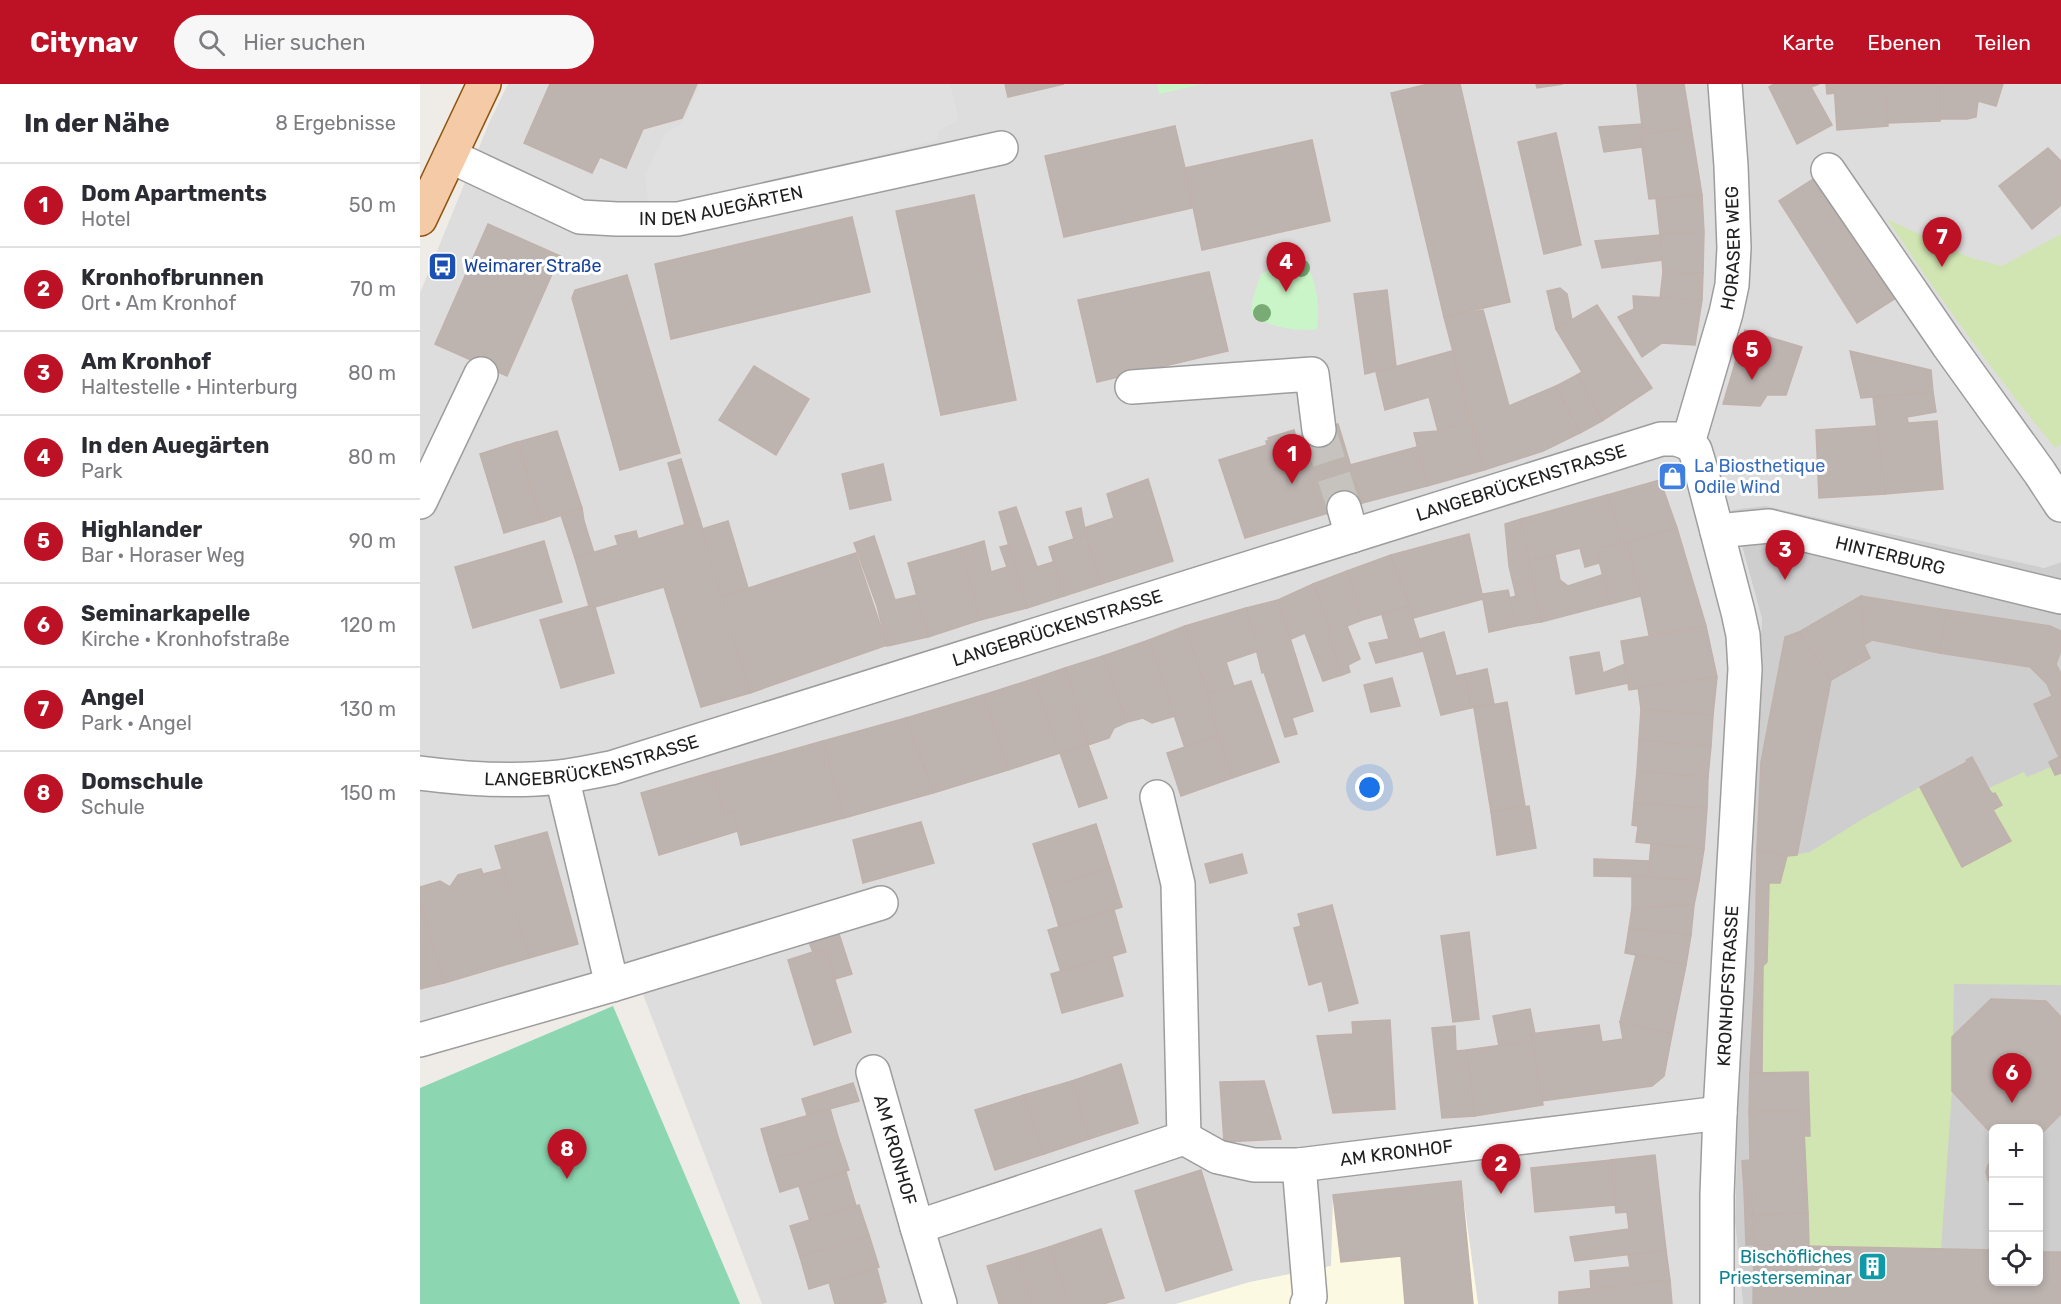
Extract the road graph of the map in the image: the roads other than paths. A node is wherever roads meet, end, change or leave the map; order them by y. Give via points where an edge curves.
1 (484, 84) edge
2 (1725, 84) edge
3 (1001, 148) dead end
4 (450, 156) junction
5 (1828, 170) dead end
6 (420, 219) edge
7 (481, 374) dead end
8 (1132, 387) dead end
9 (1319, 430) tunnel mouth
10 (1688, 443) junction
11 (420, 502) edge
12 (2061, 506) edge
13 (1717, 531) junction
14 (2061, 597) edge
15 (420, 773) edge
16 (562, 777) junction
17 (1157, 797) dead end
18 (881, 903) dead end
19 (612, 985) junction
20 (420, 1040) edge
21 (873, 1072) dead end
22 (1720, 1113) junction
23 (1184, 1138) junction
24 (1299, 1165) junction
25 (917, 1227) junction
26 (940, 1304) edge
27 (1307, 1304) edge
28 (1718, 1304) edge

1 - 4 main road
2 - 10 street, HORASER WEG via 1734,248 1732,285
3 - 4 street, IN DEN AUEGÄRTEN via 678,219 580,217
4 - 6 main road
5 - 12 street
7 - 11 street
8 - 9 street via 1312,374
10 - 13 street via 1695,450
10 - 16 street, LANGEBRÜCKENSTRASSE via 1662,439 1348,522 651,757
13 - 14 street, HINTERBURG via 1769,526
13 - 22 street, KRONHOFSTRASSE via 1743,635 1745,669
15 - 16 street, LANGEBRÜCKENSTRASSE via 500,779
16 - 19 street
17 - 23 street via 1178,884
18 - 19 street
19 - 20 street
21 - 25 street, AM KRONHOF
22 - 24 street, AM KRONHOF
22 - 28 street, KRONHOFSTRASSE
23 - 24 street, AM KRONHOF via 1218,1157 1254,1165
23 - 25 street, AM KRONHOF
24 - 27 street via 1310,1296
25 - 26 street, AM KRONHOF

